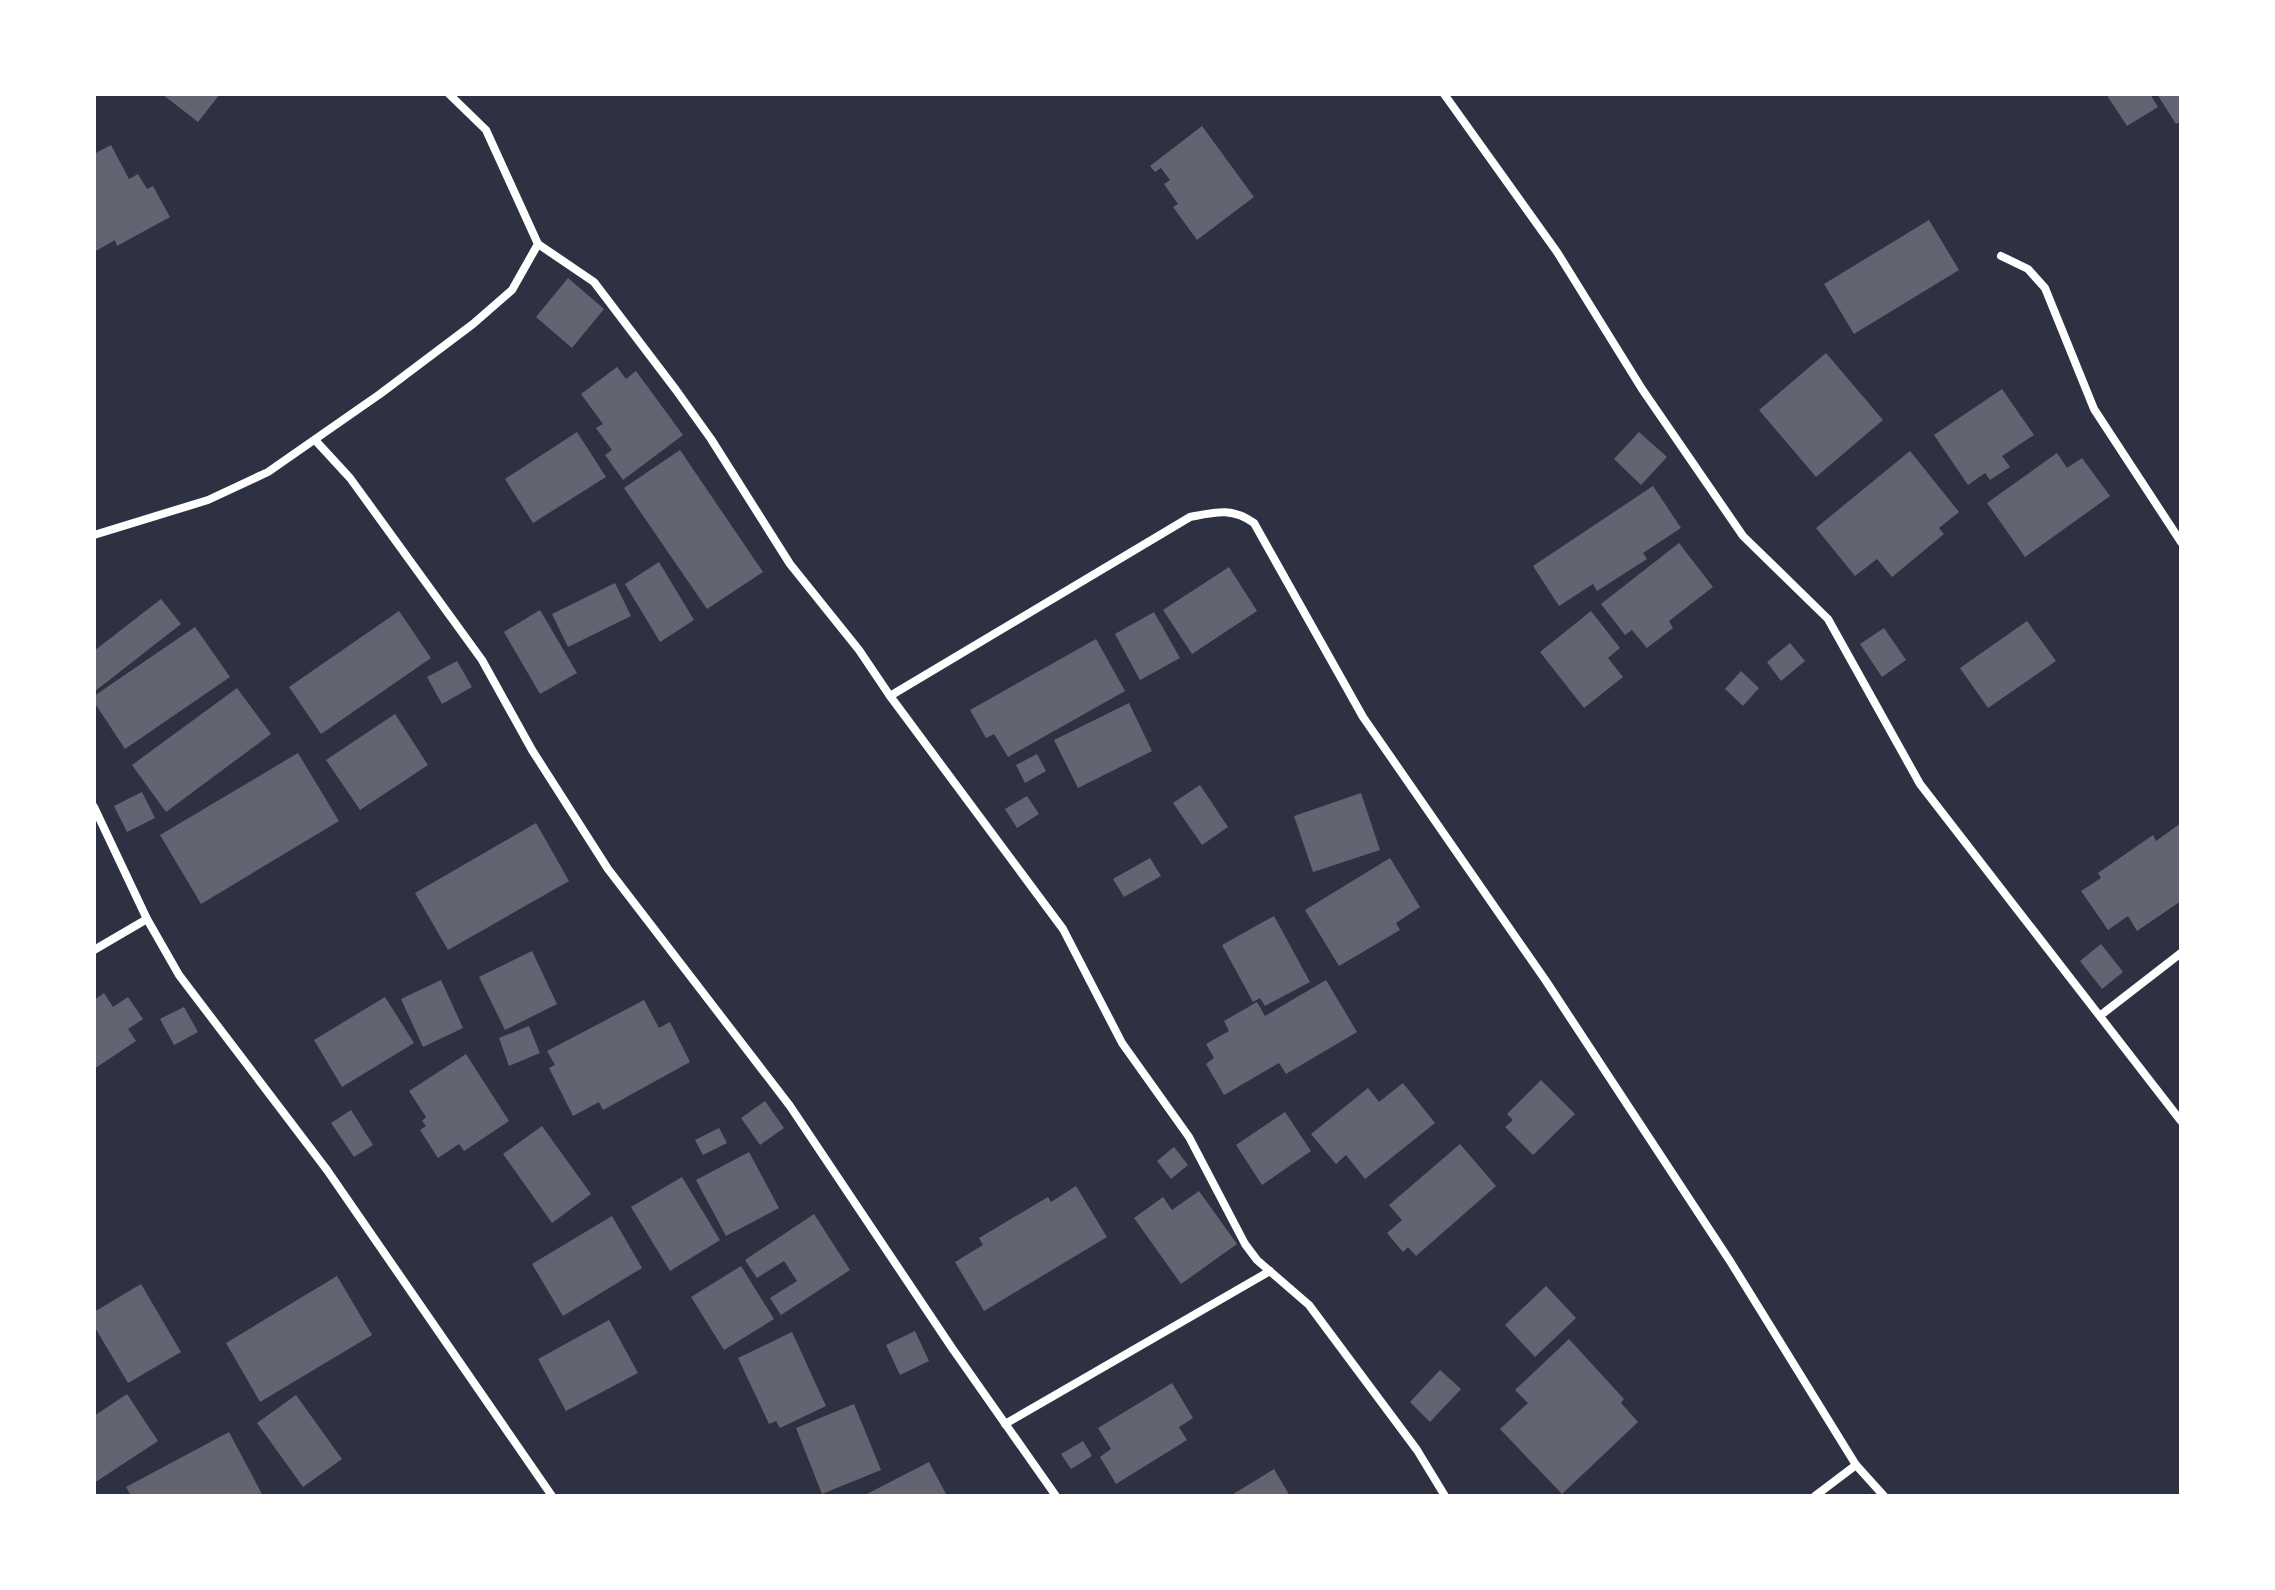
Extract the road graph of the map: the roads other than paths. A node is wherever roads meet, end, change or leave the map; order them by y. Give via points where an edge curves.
1 (449, 94) edge
2 (1444, 94) edge
3 (538, 244) junction
4 (2001, 256) dead end
5 (315, 440) junction
6 (94, 535) edge
7 (2181, 542) edge
8 (890, 696) junction
9 (94, 807) edge
10 (147, 919) junction
11 (94, 950) edge
12 (2181, 953) edge
13 (2101, 1015) junction
14 (2181, 1121) edge
15 (1270, 1271) junction
16 (1005, 1424) junction
17 (1856, 1465) junction
18 (552, 1496) edge
19 (1056, 1496) edge
20 (1445, 1496) edge
21 (1815, 1496) edge
22 (1884, 1496) edge

1 - 3 street via 486,130
2 - 13 street via 1557,252 1743,536 1828,619 1920,784
3 - 5 street via 512,290
3 - 8 street via 594,282 711,439 790,564
4 - 7 street via 2028,269 2045,288 2094,409
5 - 6 street via 268,472 208,500
5 - 16 street via 350,478 482,660 608,869 790,1106
8 - 15 street via 1063,929 1122,1043 1189,1137 1245,1244
8 - 17 street via 1190,517 1222,510 1254,523 1363,717 1678,1181
9 - 10 street
10 - 11 street
10 - 18 street via 179,975 327,1170
12 - 13 street
13 - 14 street
15 - 16 street
15 - 20 street via 1309,1305
16 - 19 street
17 - 21 street
17 - 22 street

